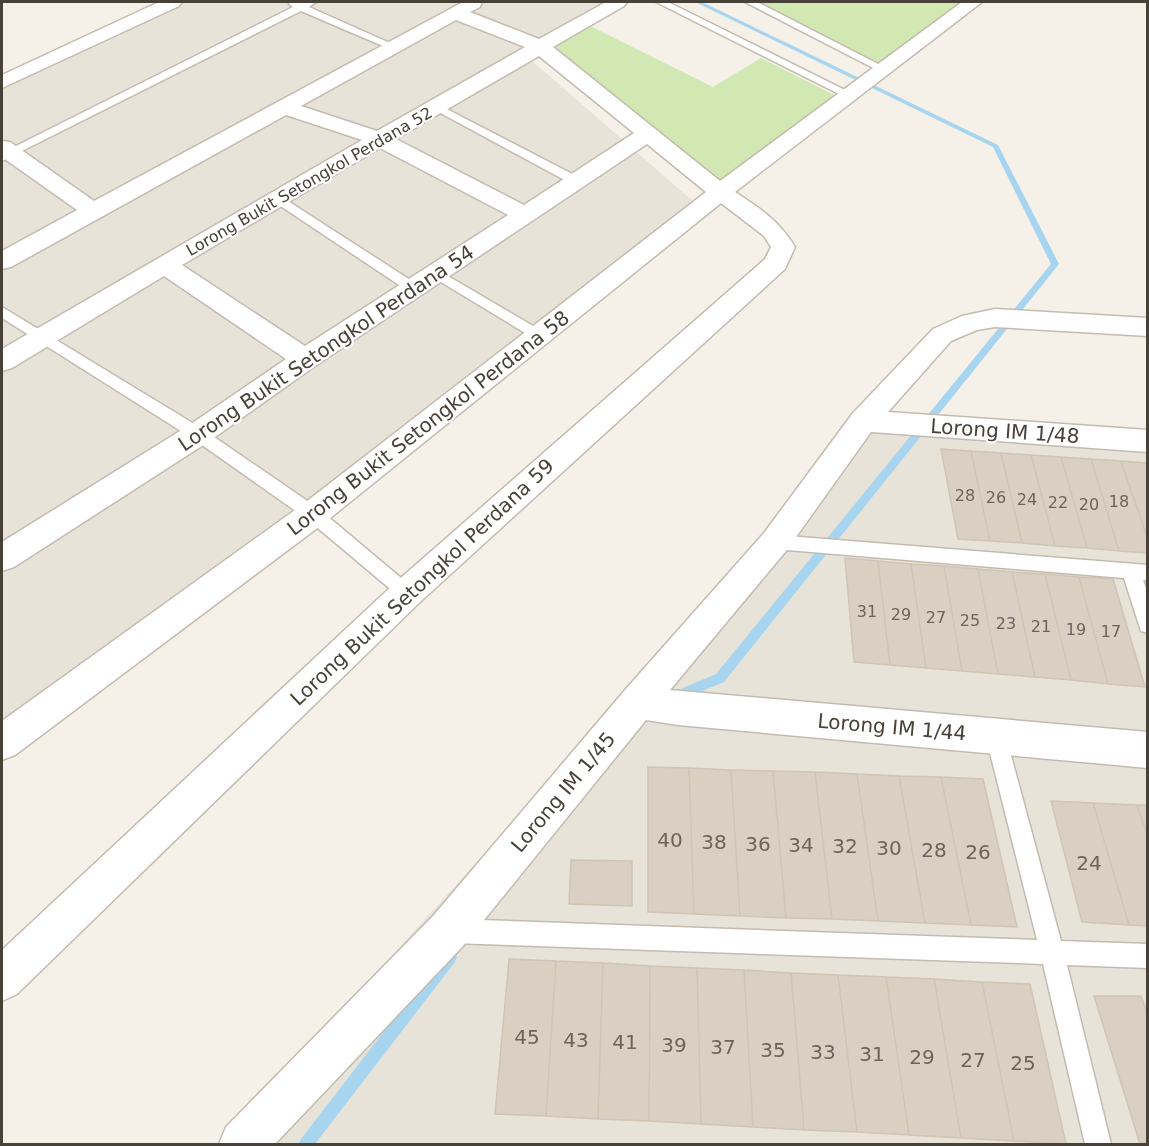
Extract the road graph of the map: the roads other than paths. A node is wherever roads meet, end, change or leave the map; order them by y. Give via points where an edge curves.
1 (173, 2) edge
2 (286, 2) edge
3 (477, 2) edge
4 (618, 2) edge
5 (661, 2) edge
6 (750, 2) edge
7 (973, 2) edge
8 (306, 4) edge
9 (455, 13) junction
10 (539, 46) junction
11 (394, 47) junction
12 (881, 72) junction
13 (2, 82) edge
14 (854, 91) junction
15 (284, 107) junction
16 (437, 107) junction
17 (648, 134) junction
18 (382, 140) junction
19 (4, 152) edge
20 (576, 182) junction
21 (720, 192) junction
22 (277, 198) junction
23 (93, 211) junction
24 (525, 215) junction
25 (2, 261) edge
26 (165, 264) junction
27 (436, 273) junction
28 (413, 288) junction
29 (2, 312) edge
30 (1148, 327) edge
31 (540, 336) junction
32 (41, 337) junction
33 (304, 359) junction
34 (2, 361) edge
35 (868, 421) junction
36 (198, 434) junction
37 (1148, 441) edge
38 (313, 514) junction
39 (780, 542) junction
40 (8, 544) edge
41 (1139, 572) edge
42 (407, 593) junction
43 (1148, 625) edge
44 (638, 702) junction
45 (996, 737) junction
46 (2, 743) edge
47 (1148, 750) edge
48 (448, 931) junction
49 (1052, 952) junction
50 (1148, 956) edge
51 (2, 979) edge
52 (243, 1144) edge
53 (1098, 1144) edge

1 - 13 street
2 - 8 lane
3 - 9 street
4 - 10 street, Lorong Bukit Setongkol Perdana 52
5 - 14 lane
6 - 12 lane
7 - 12 street, Lorong Bukit Setongkol Perdana 58
8 - 11 lane
8 - 19 lane
9 - 10 street
9 - 11 street
10 - 16 street, Lorong Bukit Setongkol Perdana 52
10 - 17 street
11 - 15 street
12 - 14 street, Lorong Bukit Setongkol Perdana 58
14 - 21 street, Lorong Bukit Setongkol Perdana 58
15 - 18 street
15 - 23 street
16 - 18 street, Lorong Bukit Setongkol Perdana 52
16 - 20 lane
17 - 20 street, Lorong Bukit Setongkol Perdana 54
17 - 21 street
18 - 22 street, Lorong Bukit Setongkol Perdana 52
18 - 24 street
19 - 23 street
20 - 24 street, Lorong Bukit Setongkol Perdana 54
21 - 31 street, Lorong Bukit Setongkol Perdana 58
21 - 42 street, Lorong Bukit Setongkol Perdana 59 via 774,232 783,247 776,263
22 - 26 street, Lorong Bukit Setongkol Perdana 52
22 - 28 lane
23 - 25 street
24 - 27 street, Lorong Bukit Setongkol Perdana 54
26 - 32 street, Lorong Bukit Setongkol Perdana 52
26 - 33 street
27 - 28 street, Lorong Bukit Setongkol Perdana 54
27 - 31 lane
28 - 33 street, Lorong Bukit Setongkol Perdana 54
29 - 32 lane
30 - 35 street, Lorong IM 1/45 via 995,318 971,322 942,335
31 - 38 street, Lorong Bukit Setongkol Perdana 58
32 - 34 street, Lorong Bukit Setongkol Perdana 52
32 - 36 lane
33 - 36 street, Lorong Bukit Setongkol Perdana 54
35 - 37 street, Lorong IM 1/48
35 - 39 street, Lorong IM 1/45
36 - 38 lane
36 - 40 street, Lorong Bukit Setongkol Perdana 54
38 - 42 lane
38 - 46 street, Lorong Bukit Setongkol Perdana 58
39 - 41 lane
39 - 44 street, Lorong IM 1/45
41 - 43 lane
42 - 51 street, Lorong Bukit Setongkol Perdana 59
44 - 45 street, Lorong IM 1/44
44 - 48 street, Lorong IM 1/45
45 - 47 street, Lorong IM 1/44
45 - 49 lane
48 - 49 lane
48 - 52 street, Lorong IM 1/45
49 - 50 lane
49 - 53 lane

